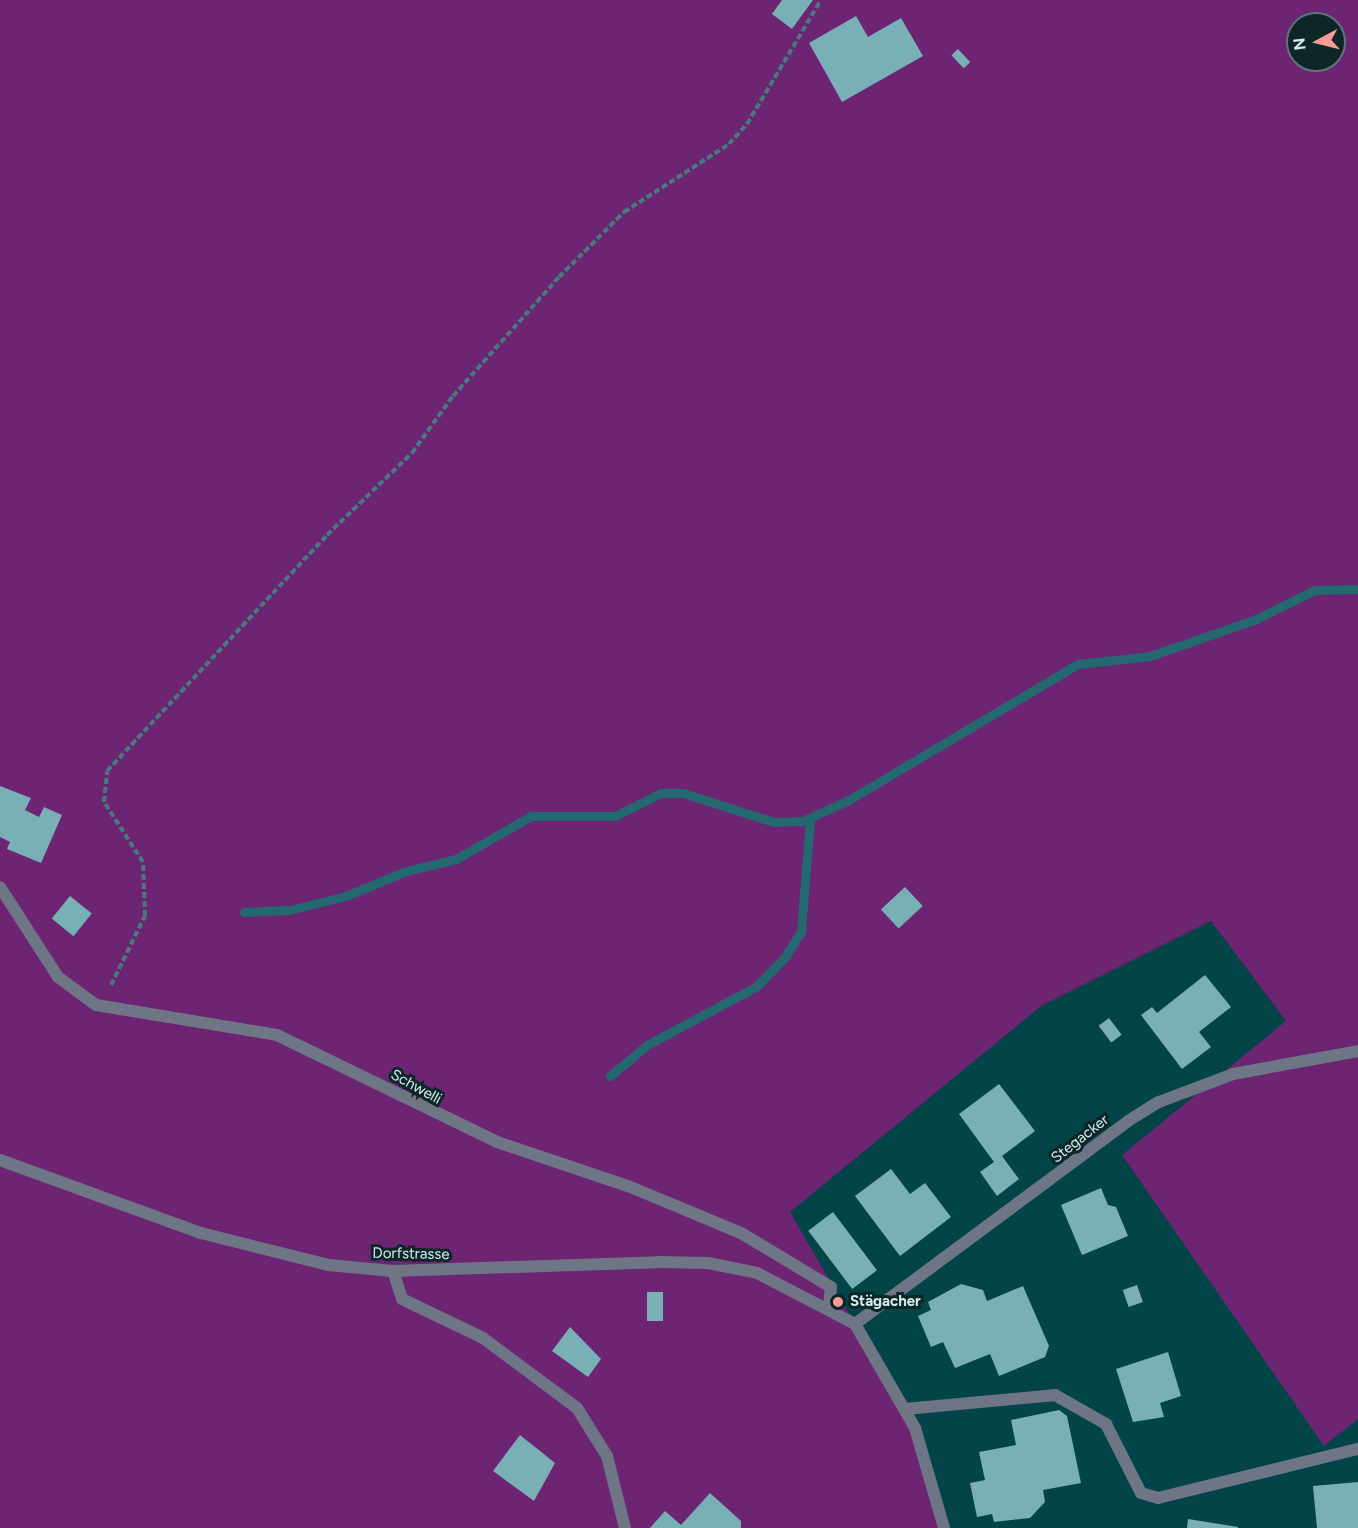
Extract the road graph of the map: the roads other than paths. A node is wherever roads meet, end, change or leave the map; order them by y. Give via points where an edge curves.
1 (0, 887) edge
2 (1358, 1052) edge
3 (0, 1160) edge
4 (393, 1271) junction
5 (829, 1307) junction
6 (855, 1324) junction
7 (905, 1409) junction
8 (1358, 1449) edge
9 (625, 1528) edge
10 (944, 1528) edge

1 - 5 street, Schwelli via 58,977 96,1005 277,1035 497,1142 628,1186 741,1233 831,1287
2 - 6 street, Stegacker via 1233,1074 1159,1102
3 - 4 street, Dorfstrasse via 201,1233 328,1265
4 - 5 street, Dorfstrasse via 708,1263 757,1274
4 - 9 street via 402,1299 483,1338 577,1408 607,1456
5 - 6 street
6 - 7 street
7 - 8 street via 1055,1395 1106,1424 1141,1492 1158,1498
7 - 10 street

